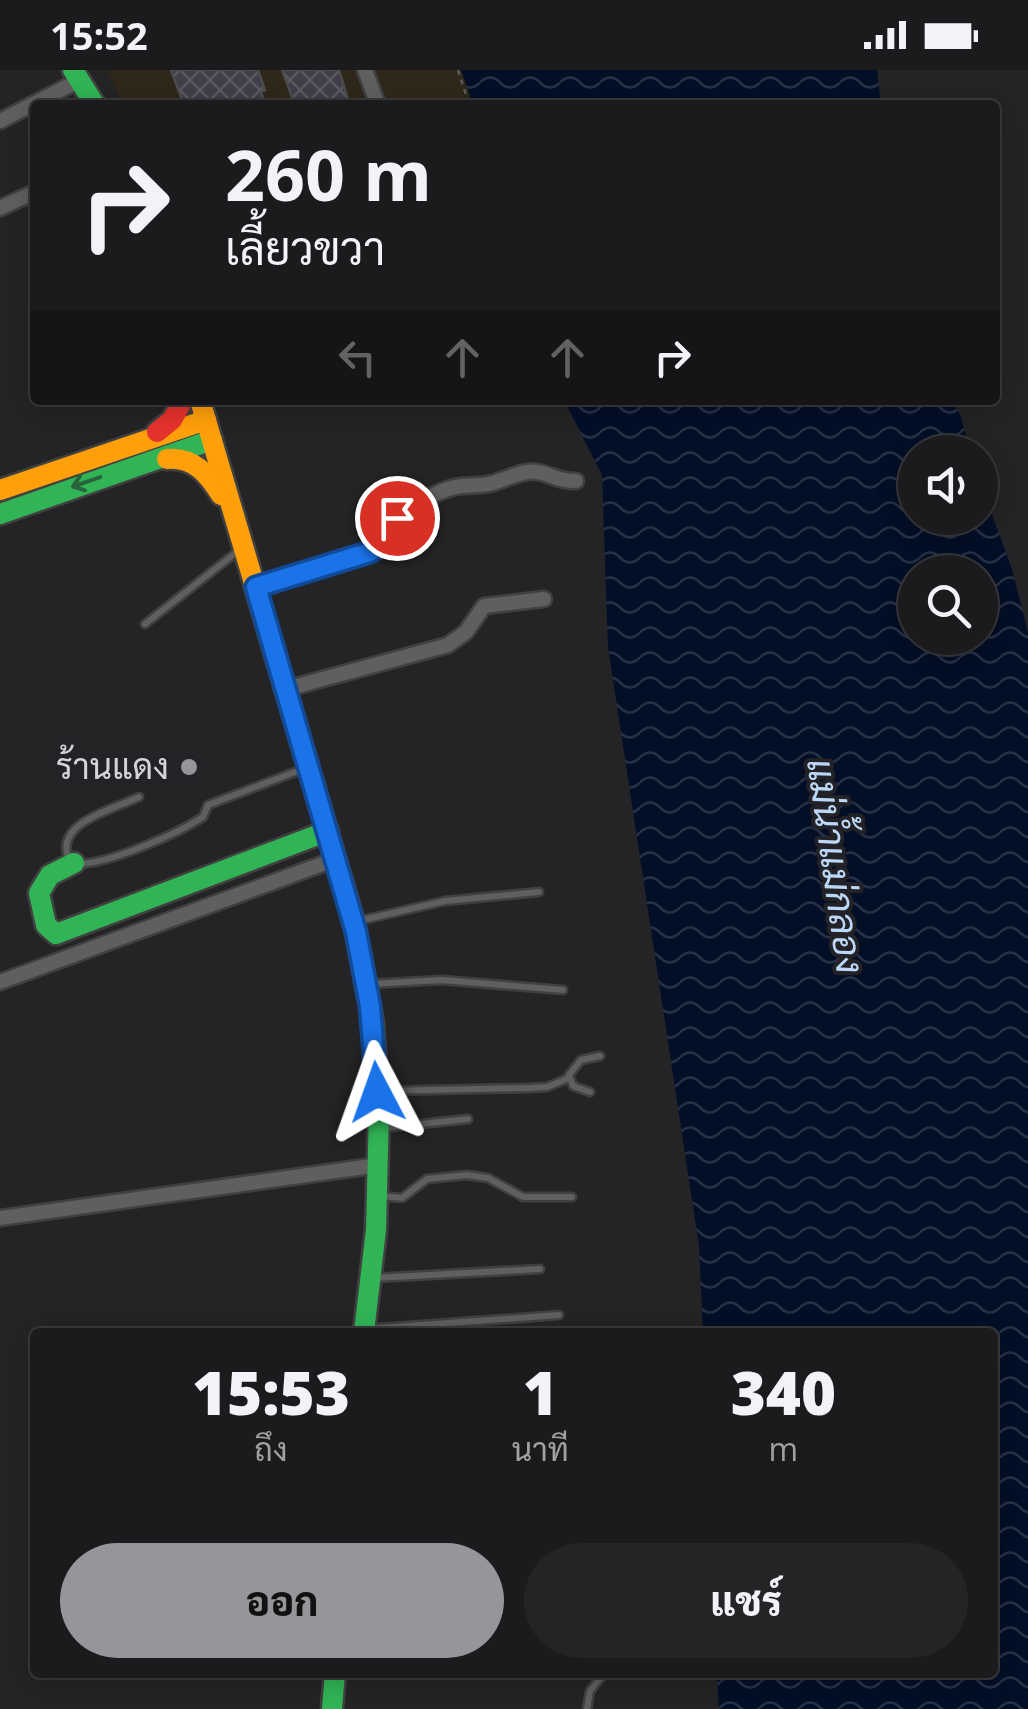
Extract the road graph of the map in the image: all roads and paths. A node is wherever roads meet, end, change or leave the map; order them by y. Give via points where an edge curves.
1 (365, 70) edge
2 (458, 70) edge
3 (76, 75) edge
4 (34, 100) edge
5 (92, 100) edge
6 (376, 100) edge
7 (468, 100) edge
8 (30, 102) edge
9 (0, 120) edge
10 (30, 194) edge
11 (0, 208) edge
12 (180, 405) edge
13 (206, 420) edge
14 (140, 453) junction
15 (576, 481) dead end
16 (0, 490) edge
17 (0, 514) edge
18 (243, 548) junction
19 (256, 587) junction
20 (544, 598) dead end
21 (146, 624) dead end
22 (286, 689) junction
23 (309, 766) junction
24 (140, 797) dead end
25 (328, 831) junction
26 (336, 859) junction
27 (74, 862) junction
28 (540, 892) dead end
29 (354, 922) junction
30 (0, 982) edge
31 (366, 984) junction
32 (562, 990) dead end
33 (600, 1056) dead end
34 (569, 1078) junction
35 (377, 1092) junction
36 (590, 1092) dead end
37 (468, 1119) dead end
38 (380, 1128) junction
39 (380, 1165) junction
40 (378, 1196) junction
41 (572, 1197) dead end
42 (0, 1218) edge
43 (540, 1269) dead end
44 (372, 1278) junction
45 (559, 1315) dead end
46 (364, 1328) edge
47 (401, 1328) edge
48 (335, 1678) edge
49 (601, 1678) edge
50 (332, 1709) edge
51 (586, 1709) edge

1 - 6 street
2 - 7 path
3 - 4 street
3 - 5 street
8 - 9 street
10 - 11 street
12 - 14 street
13 - 14 street
13 - 18 street
14 - 16 street
14 -> 17 street
14 - 18 street via 182,457 198,467 212,480
15 - 19 street via 530,472 457,486 397,518 370,552
18 - 19 street
18 - 21 lane
19 - 22 street
20 - 22 street via 484,606 448,645
22 - 23 street
23 - 25 street
23 - 27 lane via 208,805 203,817 158,838 99,861
24 - 27 lane via 74,828 66,854
25 - 26 street
25 - 27 street via 56,934 46,925 39,893 50,876
26 - 29 street
26 - 30 street
28 - 29 lane via 445,901
29 - 31 street
31 - 32 lane via 442,980
31 - 35 street
33 - 34 lane via 582,1060
34 - 35 lane via 547,1087
34 - 36 lane
35 - 38 street
37 - 38 lane
38 - 39 street
39 - 40 street
39 - 42 street
40 - 41 lane via 402,1198 427,1179 467,1175 523,1197
40 - 44 street
43 - 44 lane
44 - 46 street
45 - 47 lane
48 - 50 street
49 - 51 lane

